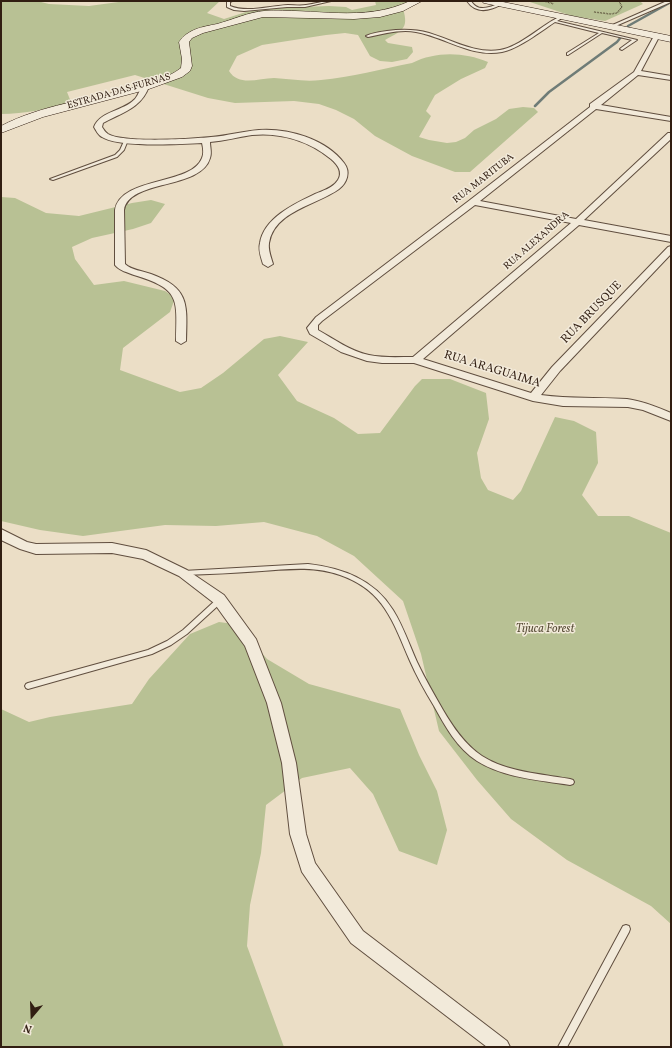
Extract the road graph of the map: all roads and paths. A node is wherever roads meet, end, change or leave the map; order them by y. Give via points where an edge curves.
1 (230, 1) edge
2 (329, 1) edge
3 (417, 1) edge
4 (469, 1) edge
5 (487, 1) edge
6 (518, 1) edge
7 (544, 1) edge
8 (619, 1) edge
9 (670, 1) edge
10 (277, 2) edge
11 (500, 4) junction
12 (554, 4) dead end
13 (287, 6) junction
14 (593, 12) dead end
15 (554, 17) junction
16 (606, 29) junction
17 (368, 36) dead end
18 (637, 36) junction
19 (656, 37) junction
20 (671, 39) edge
21 (622, 49) dead end
22 (568, 54) dead end
23 (637, 73) junction
24 (671, 78) edge
25 (145, 86) junction
26 (593, 106) junction
27 (671, 119) edge
28 (1, 130) edge
29 (671, 136) edge
30 (126, 140) junction
31 (206, 140) junction
32 (52, 179) dead end
33 (473, 202) junction
34 (577, 222) junction
35 (671, 239) edge
36 (671, 249) edge
37 (268, 264) dead end
38 (312, 328) joint
39 (181, 341) dead end
40 (415, 360) junction
41 (533, 398) junction
42 (671, 417) edge
43 (1, 534) edge
44 (183, 573) junction
45 (220, 600) junction
46 (28, 686) dead end
47 (570, 782) dead end
48 (626, 929) dead end
49 (501, 1047) edge
50 (562, 1047) edge

1 - 13 lane via 228,6 244,10
2 - 13 lane via 305,6
3 - 25 main road, ESTRADA DAS FURNAS via 380,14 263,14 200,31 188,36 184,42 187,63 183,72
4 - 11 lane via 473,6 485,10
5 - 11 main road
6 - 15 main road
7 - 12 path
8 - 14 path via 622,7 618,12
9 - 16 lane
10 - 13 lane
11 - 15 main road
15 - 16 main road
15 - 17 lane via 509,49 497,52 478,50 416,31
16 - 18 main road
16 - 22 lane
18 - 19 main road
18 - 21 lane
19 - 20 main road
19 - 23 street, RUA MARITUBA
23 - 24 street
23 - 26 street, RUA MARITUBA
25 - 28 main road, ESTRADA DAS FURNAS via 29,118
25 - 30 street via 144,94 139,101 107,117 98,127 106,135
26 - 27 street
26 - 33 street, RUA MARITUBA
29 - 34 street, RUA ALEXANDRA
30 - 31 street
30 - 32 lane via 116,156
31 - 37 street via 259,132 292,135 312,142 330,154 345,171 341,183 336,188 295,208 275,223 265,240
31 - 39 street via 206,158 201,166 194,171 140,190 121,203 119,214 120,265 165,284 179,296 182,306
33 - 34 street
33 - 38 street, RUA MARITUBA via 319,319
34 - 35 street
34 - 40 street, RUA ALEXANDRA
36 - 41 street, RUA BRUSQUE via 556,369
38 - 40 street, RUA ARAGUAIMA via 314,332 345,350 367,358
40 - 41 street, RUA ARAGUAIMA
41 - 42 street, RUA ARAGUAIMA via 563,402 628,403
43 - 44 street via 36,549 112,548 146,555
44 - 45 street
44 - 47 lane via 308,566 326,567 351,576 385,603 418,670 450,726 473,754 491,765 504,769
45 - 46 lane via 185,632 156,649
45 - 49 street via 250,643 274,703 289,763 298,834 308,867 357,937
48 - 50 lane

